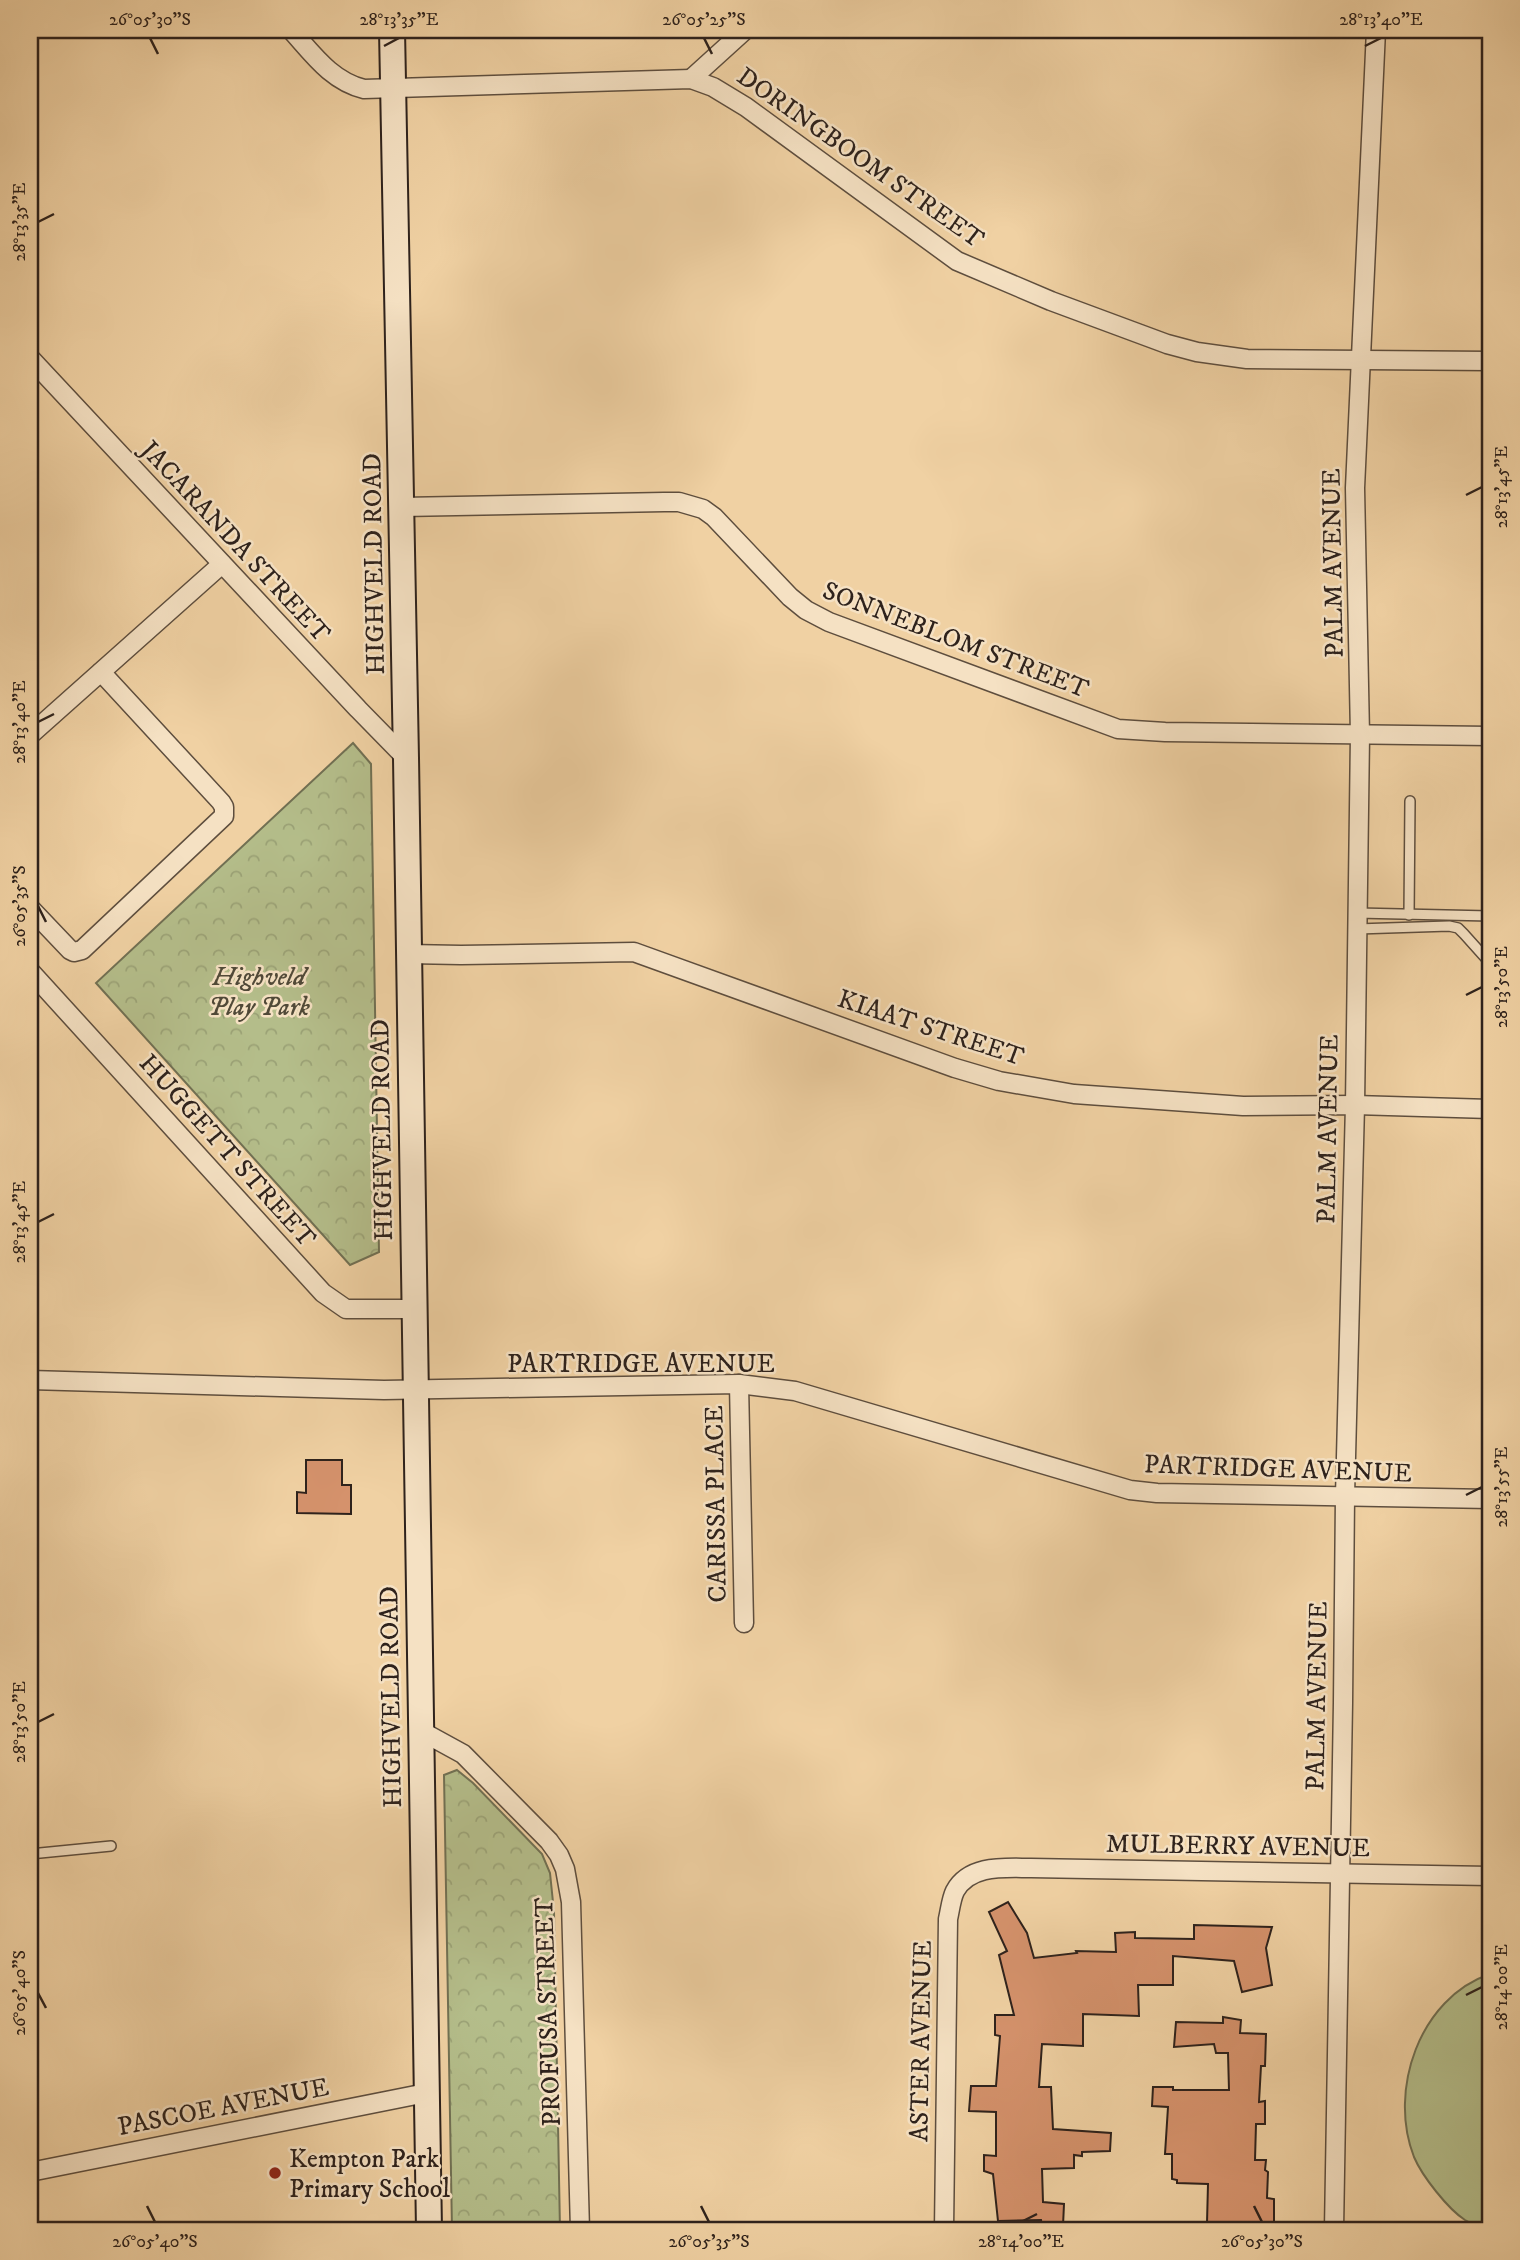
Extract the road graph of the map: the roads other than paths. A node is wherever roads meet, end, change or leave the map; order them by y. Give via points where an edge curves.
1 (291, 30) edge
2 (392, 30) edge
3 (745, 30) edge
4 (1376, 30) edge
5 (691, 79) junction
6 (394, 90) junction
7 (30, 358) edge
8 (1361, 360) junction
9 (1490, 361) edge
10 (402, 507) junction
11 (222, 564) junction
12 (101, 672) junction
13 (30, 735) edge
14 (1360, 735) junction
15 (1490, 736) edge
16 (406, 758) junction
17 (1410, 801) dead end
18 (30, 908) edge
19 (1409, 915) junction
20 (1490, 916) edge
21 (1357, 921) junction
22 (408, 954) junction
23 (1490, 963) edge
24 (30, 971) edge
25 (1355, 1105) junction
26 (1490, 1109) edge
27 (414, 1309) junction
28 (30, 1380) edge
29 (739, 1384) junction
30 (415, 1390) junction
31 (1345, 1496) junction
32 (1490, 1499) edge
33 (744, 1623) dead end
34 (421, 1731) junction
35 (111, 1846) dead end
36 (30, 1854) edge
37 (985, 1869) joint
38 (1339, 1872) junction
39 (1490, 1876) edge
40 (426, 2093) junction
41 (30, 2172) edge
42 (429, 2230) edge
43 (580, 2230) edge
44 (944, 2230) edge
45 (1334, 2230) edge

1 - 6 street via 340,80 364,89
2 - 6 street, HIGHVELD ROAD
3 - 5 street
4 - 8 street, PALM AVENUE
5 - 6 street
5 - 8 street, DORINGBOOM STREET via 730,96 943,252 973,269 1183,349 1247,359
6 - 10 street, HIGHVELD ROAD
7 - 11 street, JACARANDA STREET
8 - 9 street, DORINGBOOM STREET
8 - 14 street, PALM AVENUE via 1355,488
10 - 14 street, SONNEBLOM STREET via 693,504 714,517 806,610 1094,722 1139,732
10 - 16 street, HIGHVELD ROAD
11 - 12 street
11 - 16 street, JACARANDA STREET
12 - 13 street
12 - 18 street via 220,802 224,816 82,950 70,950
14 - 15 street, SONNEBLOM STREET
14 - 21 street, PALM AVENUE
16 - 22 street, HIGHVELD ROAD
17 - 19 lane
19 - 20 lane
19 - 21 lane
21 - 23 lane via 1458,928
21 - 25 street, PALM AVENUE
22 - 25 street, KIAAT STREET via 634,952 999,1081 1074,1094 1243,1106
22 - 27 street, HIGHVELD ROAD
24 - 27 street, HUGGETT STREET via 323,1293 346,1309
25 - 26 street, KIAAT STREET
25 - 31 street, PALM AVENUE
27 - 30 street, HIGHVELD ROAD
28 - 30 street, PARTRIDGE AVENUE
29 - 30 street, PARTRIDGE AVENUE
29 - 31 street, PARTRIDGE AVENUE via 795,1391 1130,1490
29 - 33 street, CARISSA PLACE
30 - 34 street, HIGHVELD ROAD
31 - 32 street, PARTRIDGE AVENUE
31 - 38 street, PALM AVENUE
34 - 40 street, HIGHVELD ROAD
34 - 43 street, PROFUSA STREET via 480,1769 549,1841 565,1869 571,1902
35 - 36 lane
37 - 38 street, MULBERRY AVENUE
37 - 44 street, ASTER AVENUE via 955,1891 948,1919
38 - 39 street, MULBERRY AVENUE
38 - 45 street, PALM AVENUE
40 - 41 street, PASCOE AVENUE
40 - 42 street, HIGHVELD ROAD

